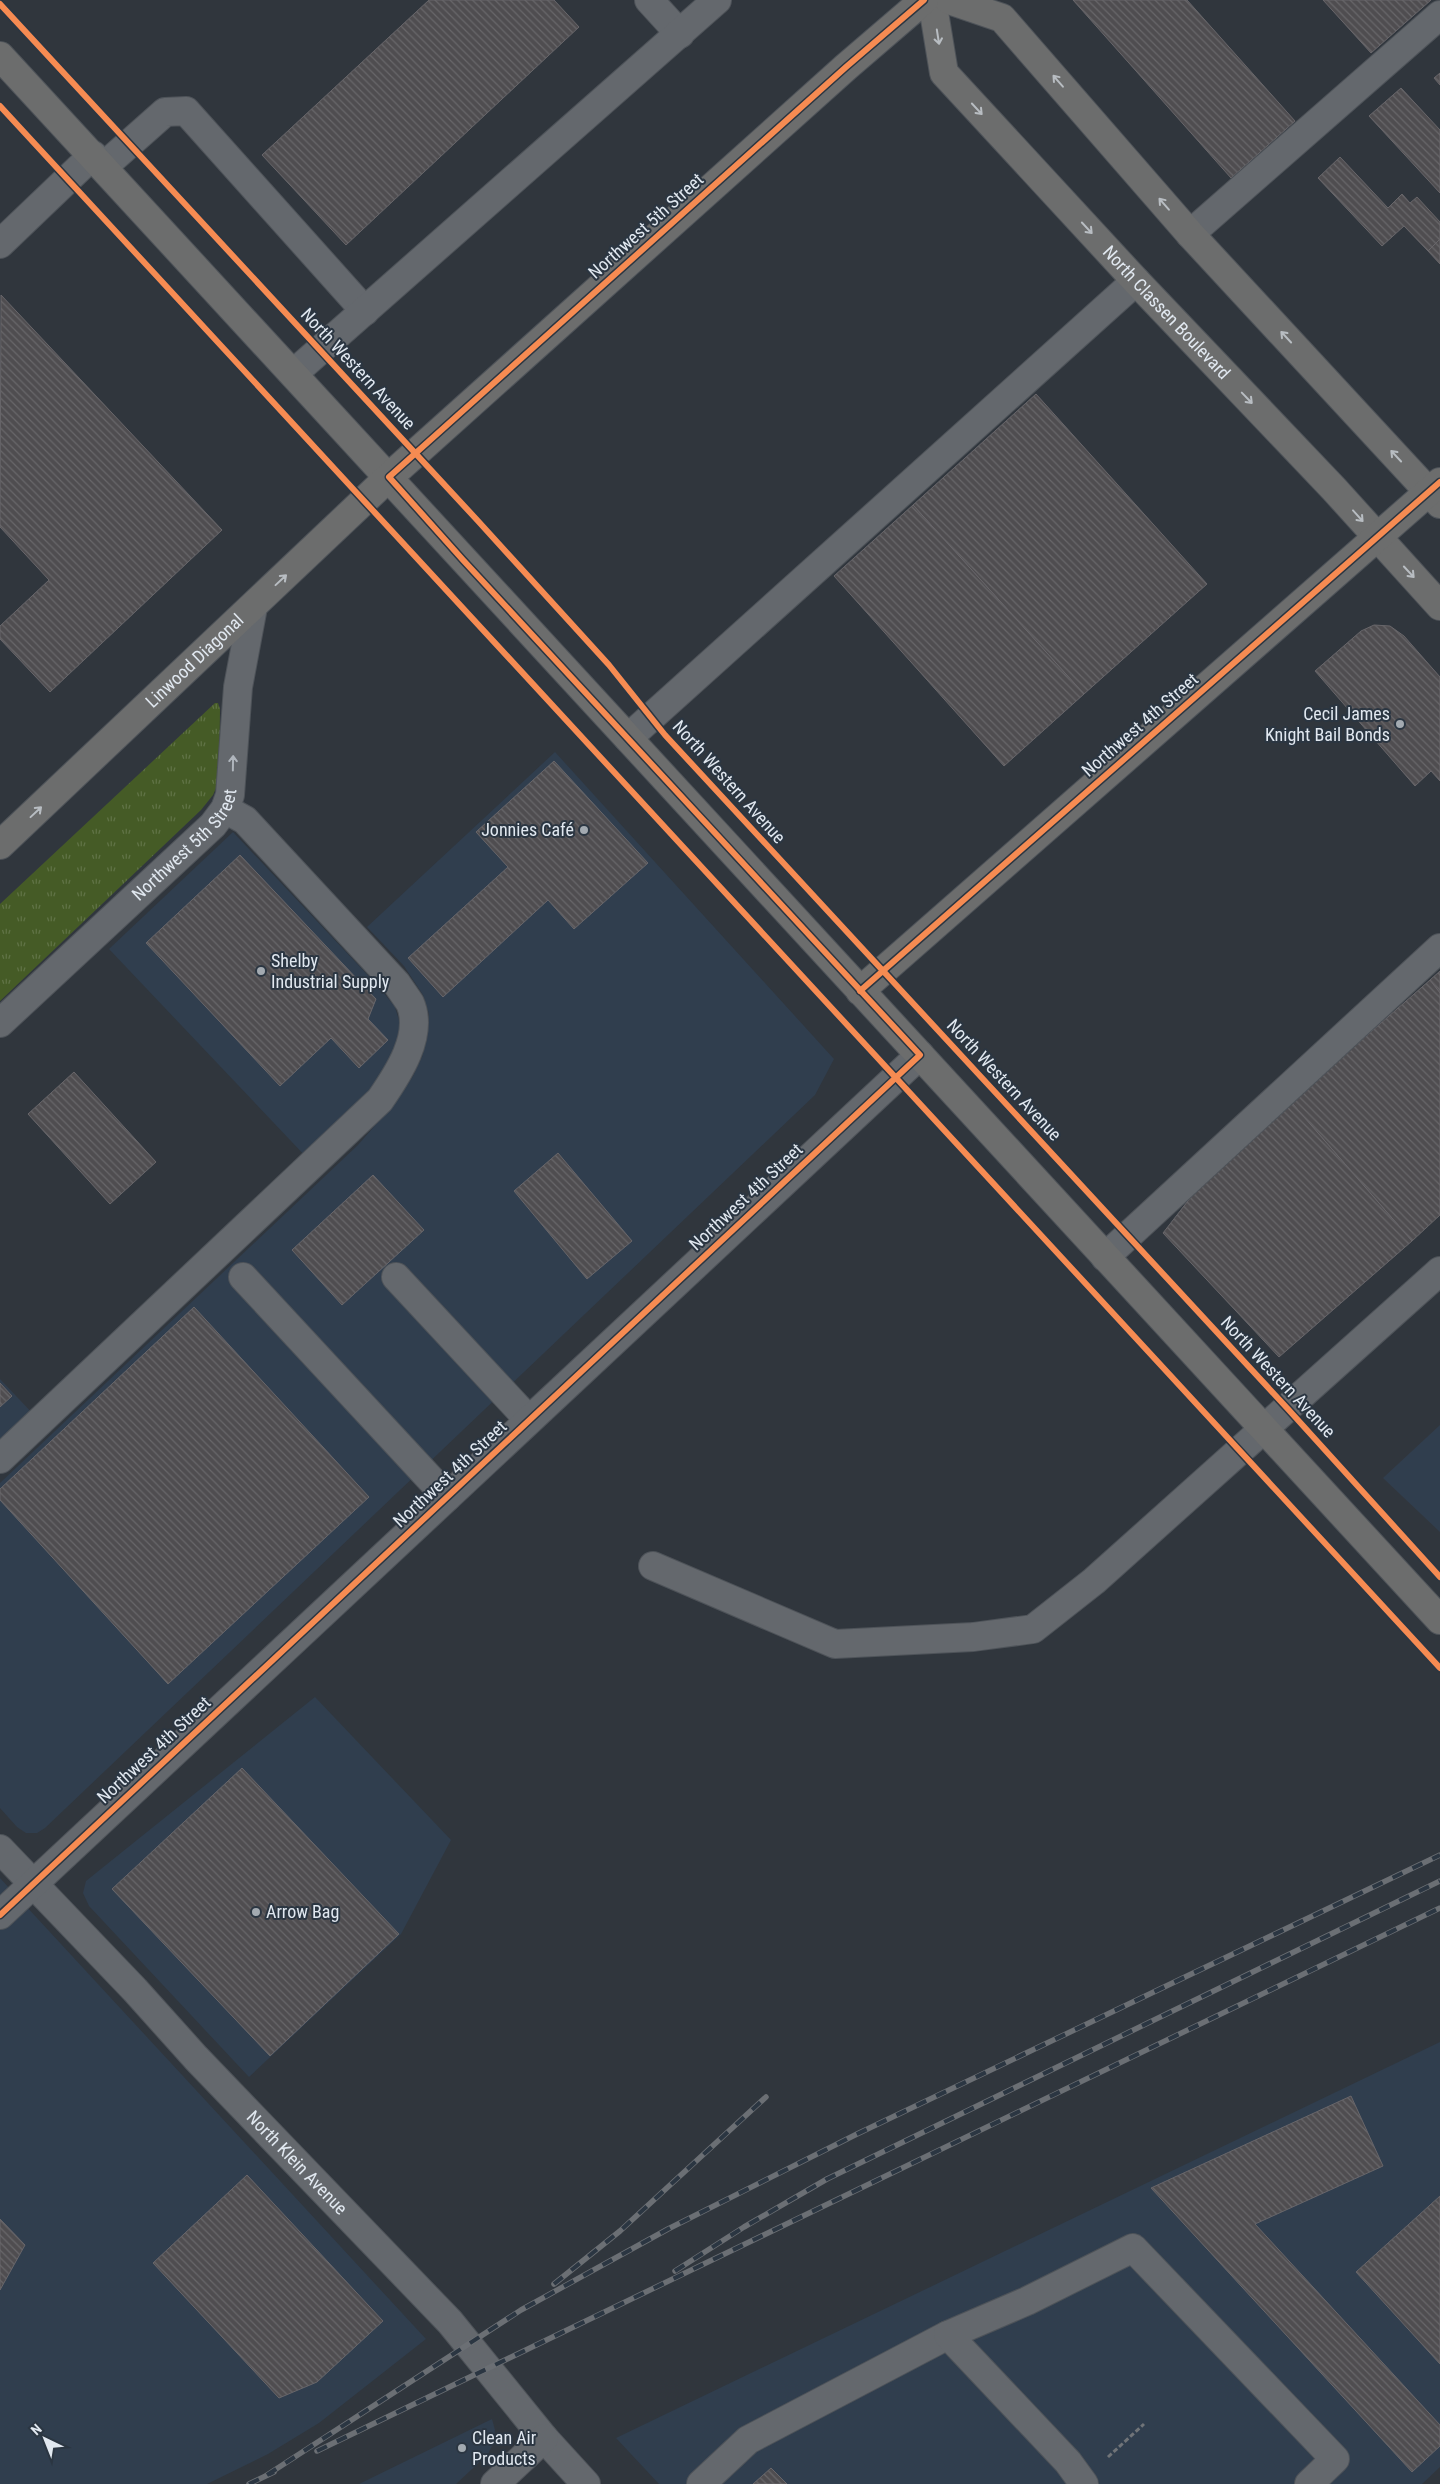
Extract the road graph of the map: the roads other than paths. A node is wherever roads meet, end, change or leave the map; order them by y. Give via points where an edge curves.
1 (649, 0) edge
2 (717, 0) edge
3 (924, 0) edge
4 (932, 0) edge
5 (949, 0) edge
6 (1440, 15) edge
7 (680, 34) junction
8 (0, 56) edge
9 (98, 161) junction
10 (1190, 234) junction
11 (0, 244) edge
12 (1136, 281) junction
13 (366, 311) junction
14 (294, 373) junction
15 (389, 477) junction
16 (1436, 493) edge
17 (1377, 537) junction
18 (1440, 606) edge
19 (253, 607) junction
20 (628, 738) junction
21 (219, 817) junction
22 (0, 845) edge
23 (1440, 948) edge
24 (860, 991) junction
25 (0, 1023) edge
26 (920, 1055) junction
27 (1105, 1257) junction
28 (1440, 1271) edge
29 (243, 1277) dead end
30 (396, 1277) dead end
31 (529, 1420) junction
32 (1263, 1429) junction
33 (0, 1459) edge
34 (447, 1497) junction
35 (653, 1566) dead end
36 (1440, 1620) edge
37 (0, 1848) edge
38 (33, 1884) junction
39 (0, 1915) edge
40 (948, 2335) junction
41 (544, 2438) junction
42 (1083, 2482) edge
43 (494, 2484) edge
44 (586, 2484) edge
45 (701, 2484) edge
46 (1309, 2484) edge

1 - 7 street
2 - 7 street
3 - 15 main road, Northwest 5th Street
4 -> 12 main road, North Classen Boulevard via 944,73
10 -> 5 main road via 1002,18
6 - 10 street
7 - 13 street
8 - 9 main road
9 - 11 street
9 - 13 street via 165,112 186,110
9 - 14 main road
16 -> 10 main road
12 -> 17 main road, North Classen Boulevard
12 - 20 street
13 - 14 street
14 - 15 main road
19 -> 15 main road, Linwood Diagonal
15 - 20 main road
16 - 17 main road, Northwest 4th Street
17 -> 18 main road, North Classen Boulevard
17 - 24 main road, Northwest 4th Street
21 -> 19 street, Northwest 5th Street via 233,773 238,687
22 -> 19 main road, Linwood Diagonal
20 - 24 main road
21 - 25 street, Northwest 5th Street
21 - 33 street via 244,820 397,984 410,1004 414,1027 406,1056 394,1080 374,1106
23 - 27 street
24 - 26 main road
26 - 27 main road
26 - 31 street, Northwest 4th Street
27 - 32 main road
28 - 32 street
29 - 34 street
30 - 31 street
31 - 34 street, Northwest 4th Street
32 - 35 street via 1094,1582 1033,1629 973,1637 836,1644
32 - 36 main road
34 - 38 street, Northwest 4th Street
37 - 38 street, North Klein Avenue
38 - 39 street, Northwest 4th Street
38 - 41 street, North Klein Avenue via 450,2322
40 - 42 street
40 - 45 street via 748,2440
40 - 46 street via 1027,2301 1133,2248 1335,2459
41 - 43 street
41 - 44 street, North Klein Avenue

